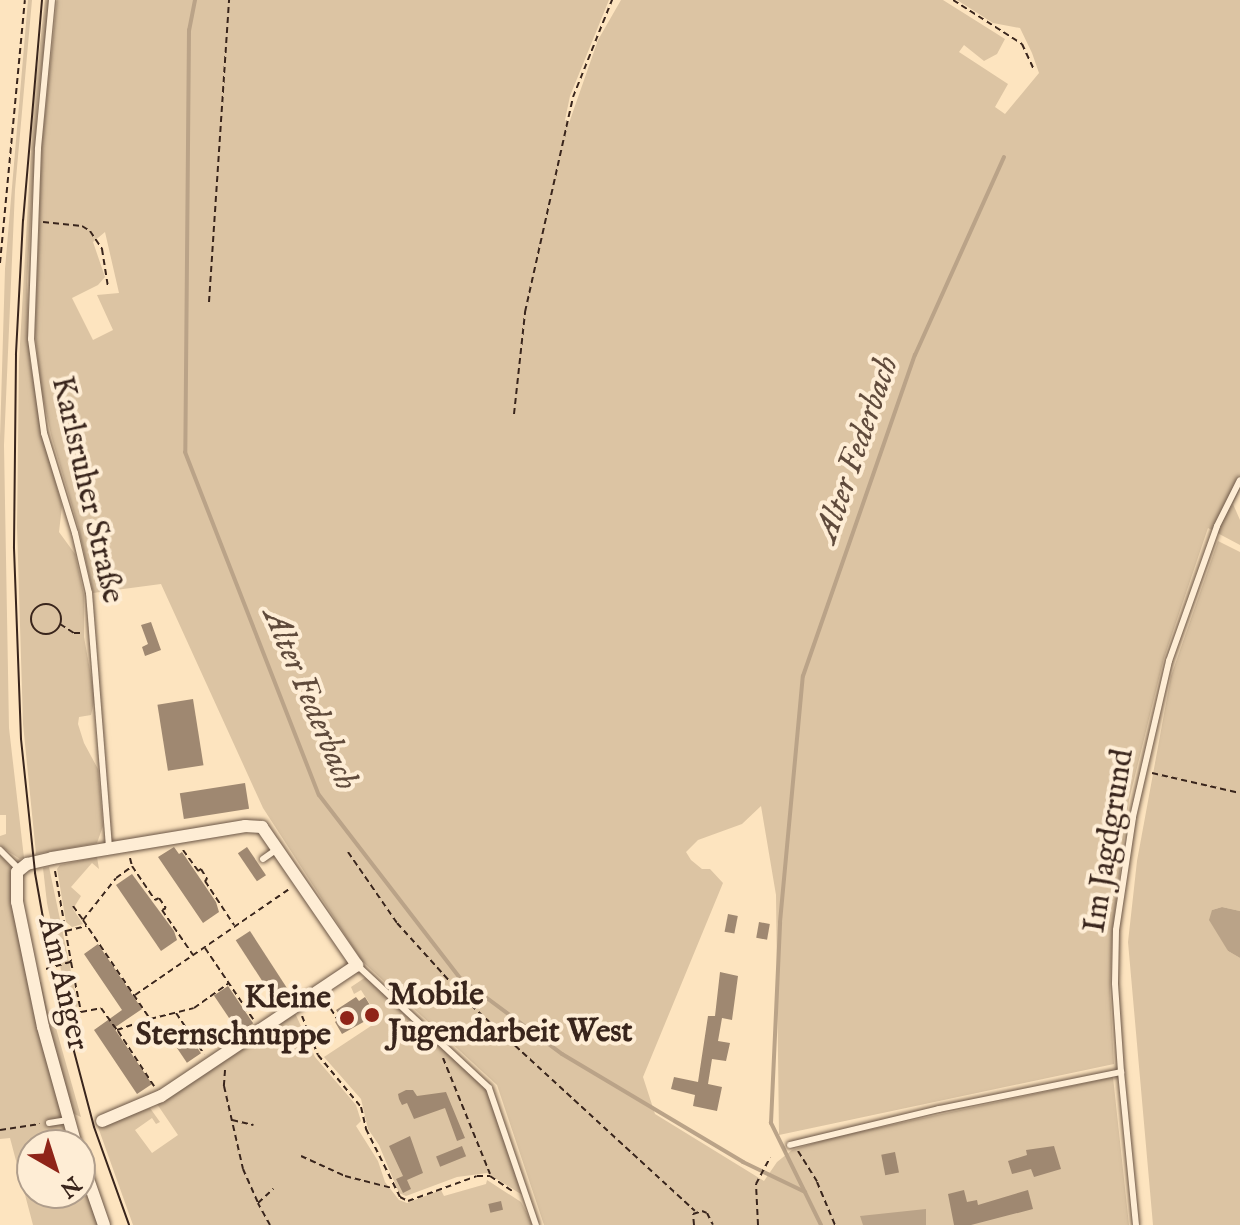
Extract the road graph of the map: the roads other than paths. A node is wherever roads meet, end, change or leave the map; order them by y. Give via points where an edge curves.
1 (52, 0) edge
2 (1240, 480) edge
3 (109, 848) junction
4 (278, 849) junction
5 (0, 850) edge
6 (263, 859) dead end
7 (19, 869) junction
8 (357, 965) junction
9 (1121, 1072) junction
10 (68, 1120) junction
11 (102, 1121) dead end
12 (49, 1123) road end
13 (71, 1129) edge
14 (791, 1144) road end
15 (96, 1202) edge
16 (104, 1225) edge
17 (536, 1225) edge
18 (1136, 1225) edge

1 - 3 lane, Karlsruher Straße via 31,323 44,433 89,593
2 - 9 lane, Im Jagdgrund via 1217,526 1169,661 1143,771 1116,930
3 - 4 street via 255,825 266,830
3 - 7 street
4 - 6 lane
4 - 8 street
5 - 7 lane
7 - 10 street, Am Anger via 15,885 21,926
8 - 11 street via 161,1096
8 - 17 lane via 489,1088
9 - 14 lane
9 - 18 lane, Im Jagdgrund
10 - 12 lane
10 - 13 street, Am Anger
15 - 16 street

